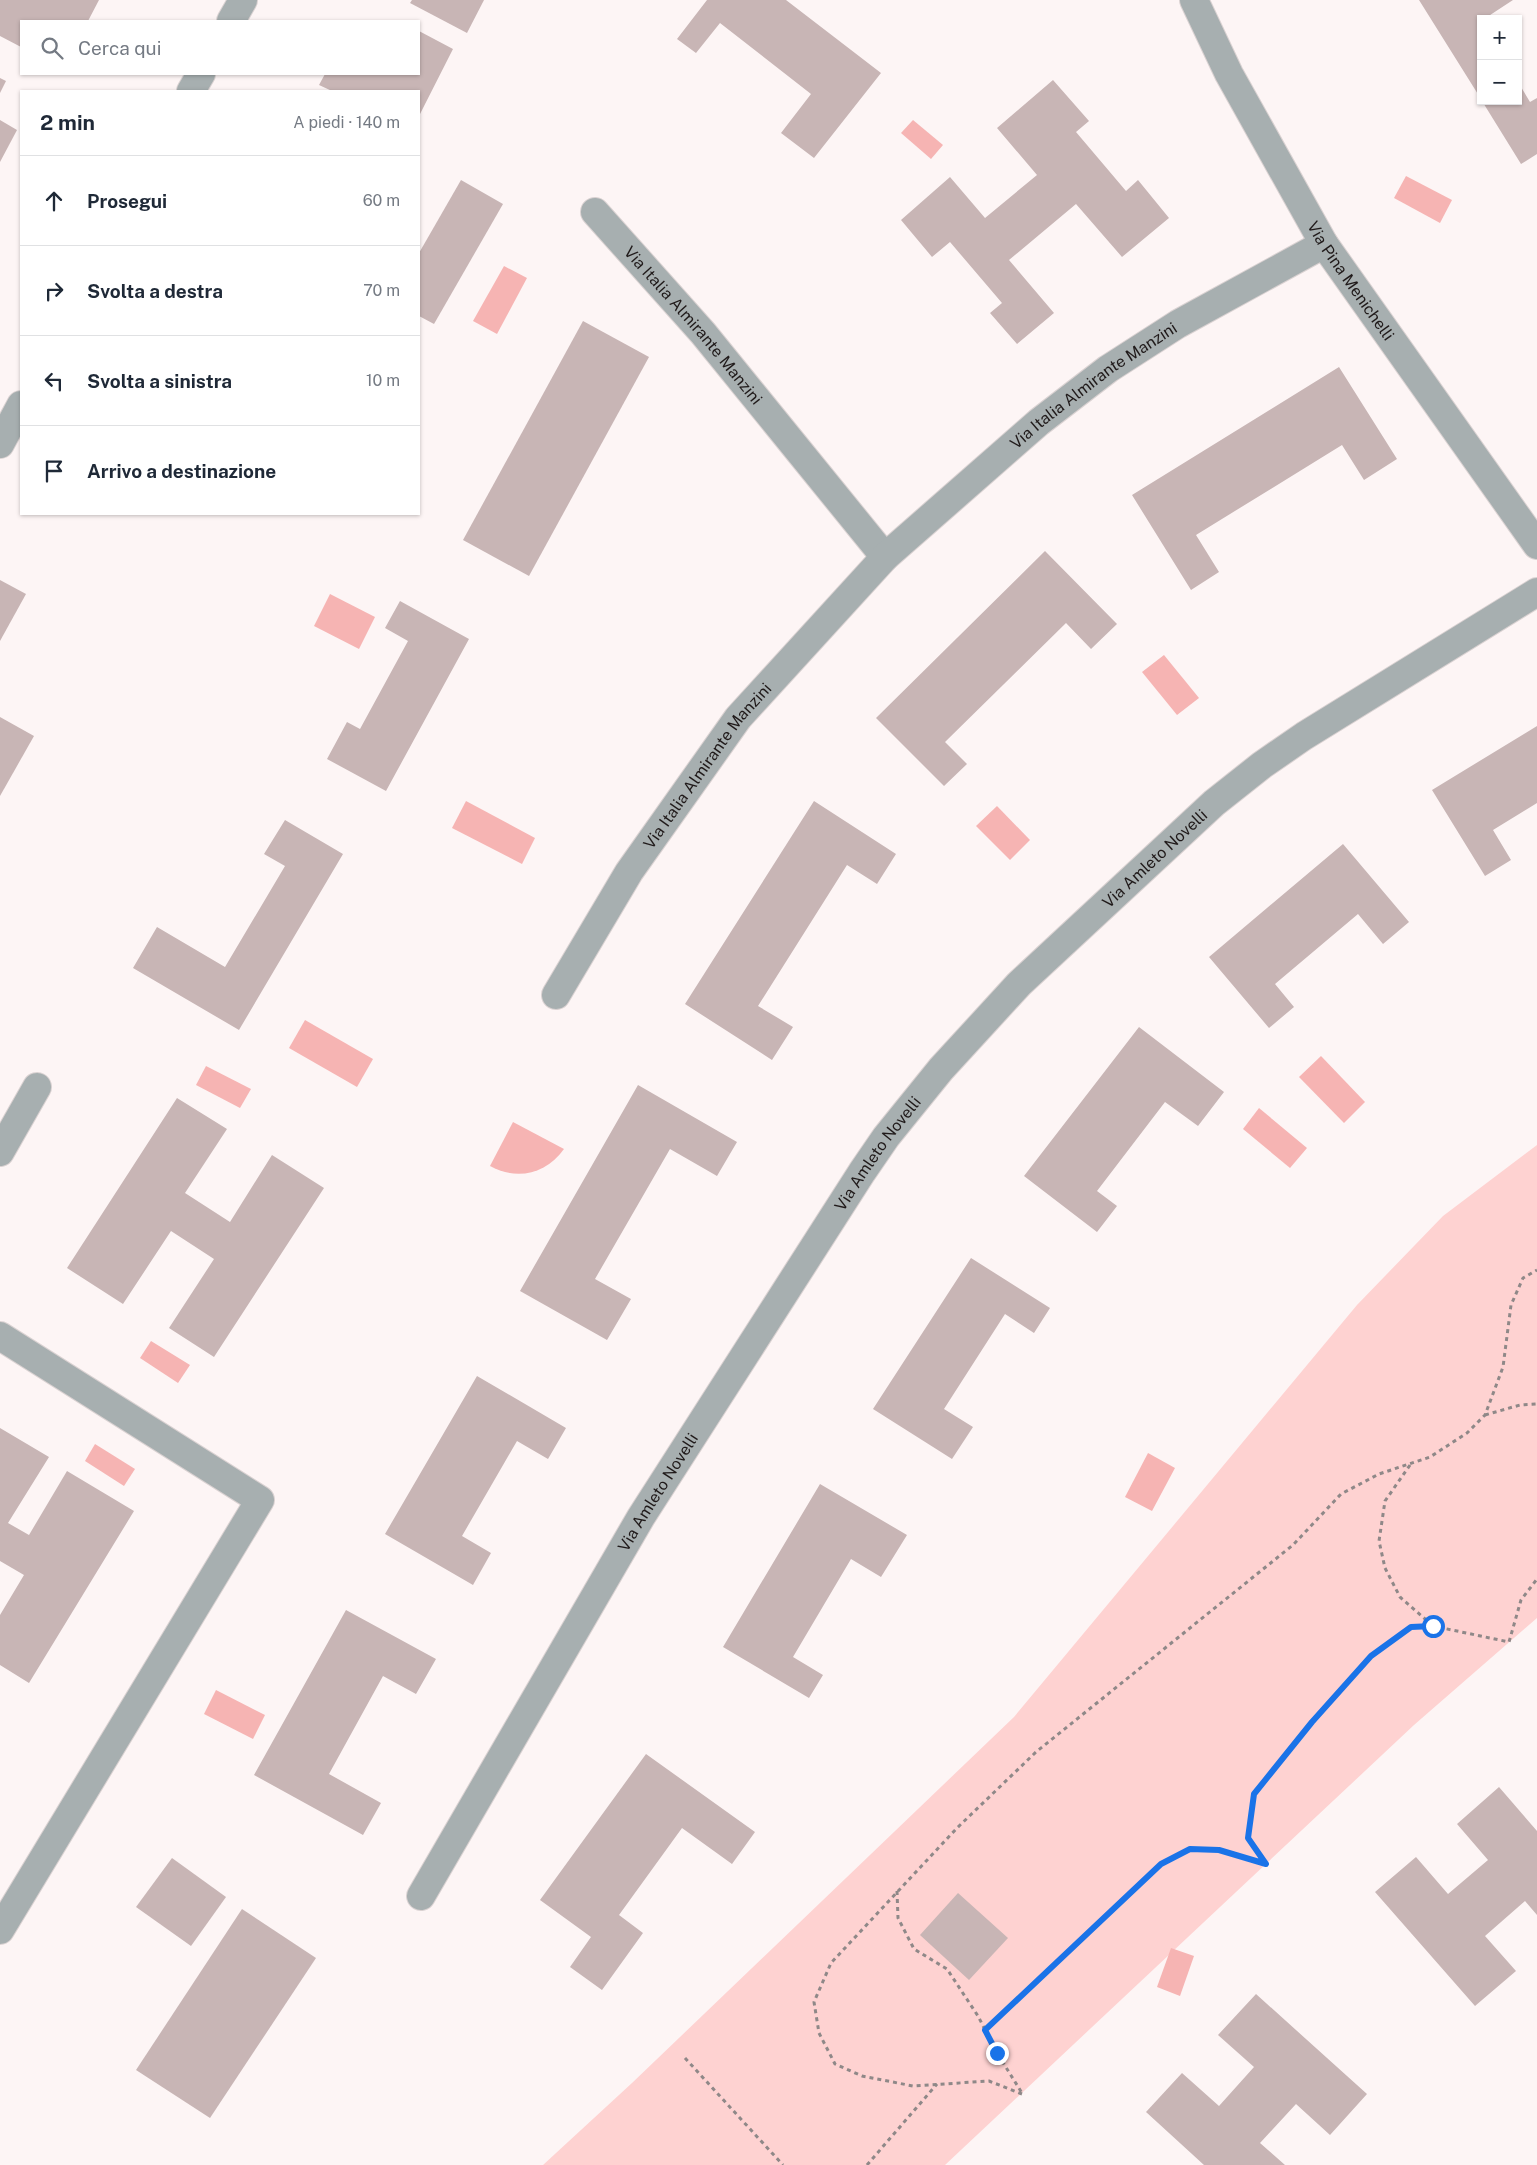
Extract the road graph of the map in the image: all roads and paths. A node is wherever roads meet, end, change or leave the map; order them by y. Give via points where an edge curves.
1 (243, 0) edge
2 (1194, 0) edge
3 (232, 20) edge
4 (200, 75) edge
5 (192, 90) edge
6 (595, 212) dead end
7 (1324, 244) junction
8 (20, 407) edge
9 (0, 444) edge
10 (1537, 545) edge
11 (886, 556) junction
12 (1537, 592) edge
13 (556, 995) dead end
14 (37, 1087) dead end
15 (0, 1152) edge
16 (1537, 1270) edge
17 (0, 1336) edge
18 (1537, 1404) edge
19 (1484, 1415) junction
20 (1410, 1464) junction
21 (1537, 1579) edge
22 (1433, 1626) junction
23 (897, 1891) junction
24 (421, 1896) dead end
25 (0, 1930) edge
26 (985, 2030) junction
27 (685, 2058) dead end
28 (937, 2084) junction
29 (783, 2165) edge
30 (867, 2165) edge

1 - 3 street
2 - 7 street, Via Pina Menichelli via 1229,74
4 - 5 street
6 - 11 street, Via Italia Almirante Manzini via 703,333
7 - 10 street, Via Pina Menichelli
7 - 11 street, Via Italia Almirante Manzini via 1178,324 1108,369 1039,422
8 - 9 street
11 - 13 street, Via Italia Almirante Manzini via 738,718 629,872
12 - 24 street, Via Amleto Novelli via 1304,736 1239,783 1019,984 941,1069 862,1172 641,1517
14 - 15 street
16 - 19 path via 1523,1278 1511,1305 1502,1367
17 - 25 street via 260,1500
18 - 19 path
19 - 20 path via 1467,1433 1438,1452
20 - 22 path via 1385,1501 1379,1540 1385,1568 1400,1597
20 - 23 path via 1379,1474 1341,1494 1293,1545 1036,1752
21 - 22 path via 1522,1600 1509,1642
22 - 26 path via 1411,1627 1371,1656 1254,1794 1248,1838 1266,1864 1219,1850 1190,1849 1161,1864
23 - 26 path via 898,1918 914,1949 947,1969
23 - 28 path via 831,1963 814,2002 819,2034 835,2064 862,2076 913,2086
26 - 28 path via 1022,2094 989,2081
27 - 29 path
28 - 30 path

